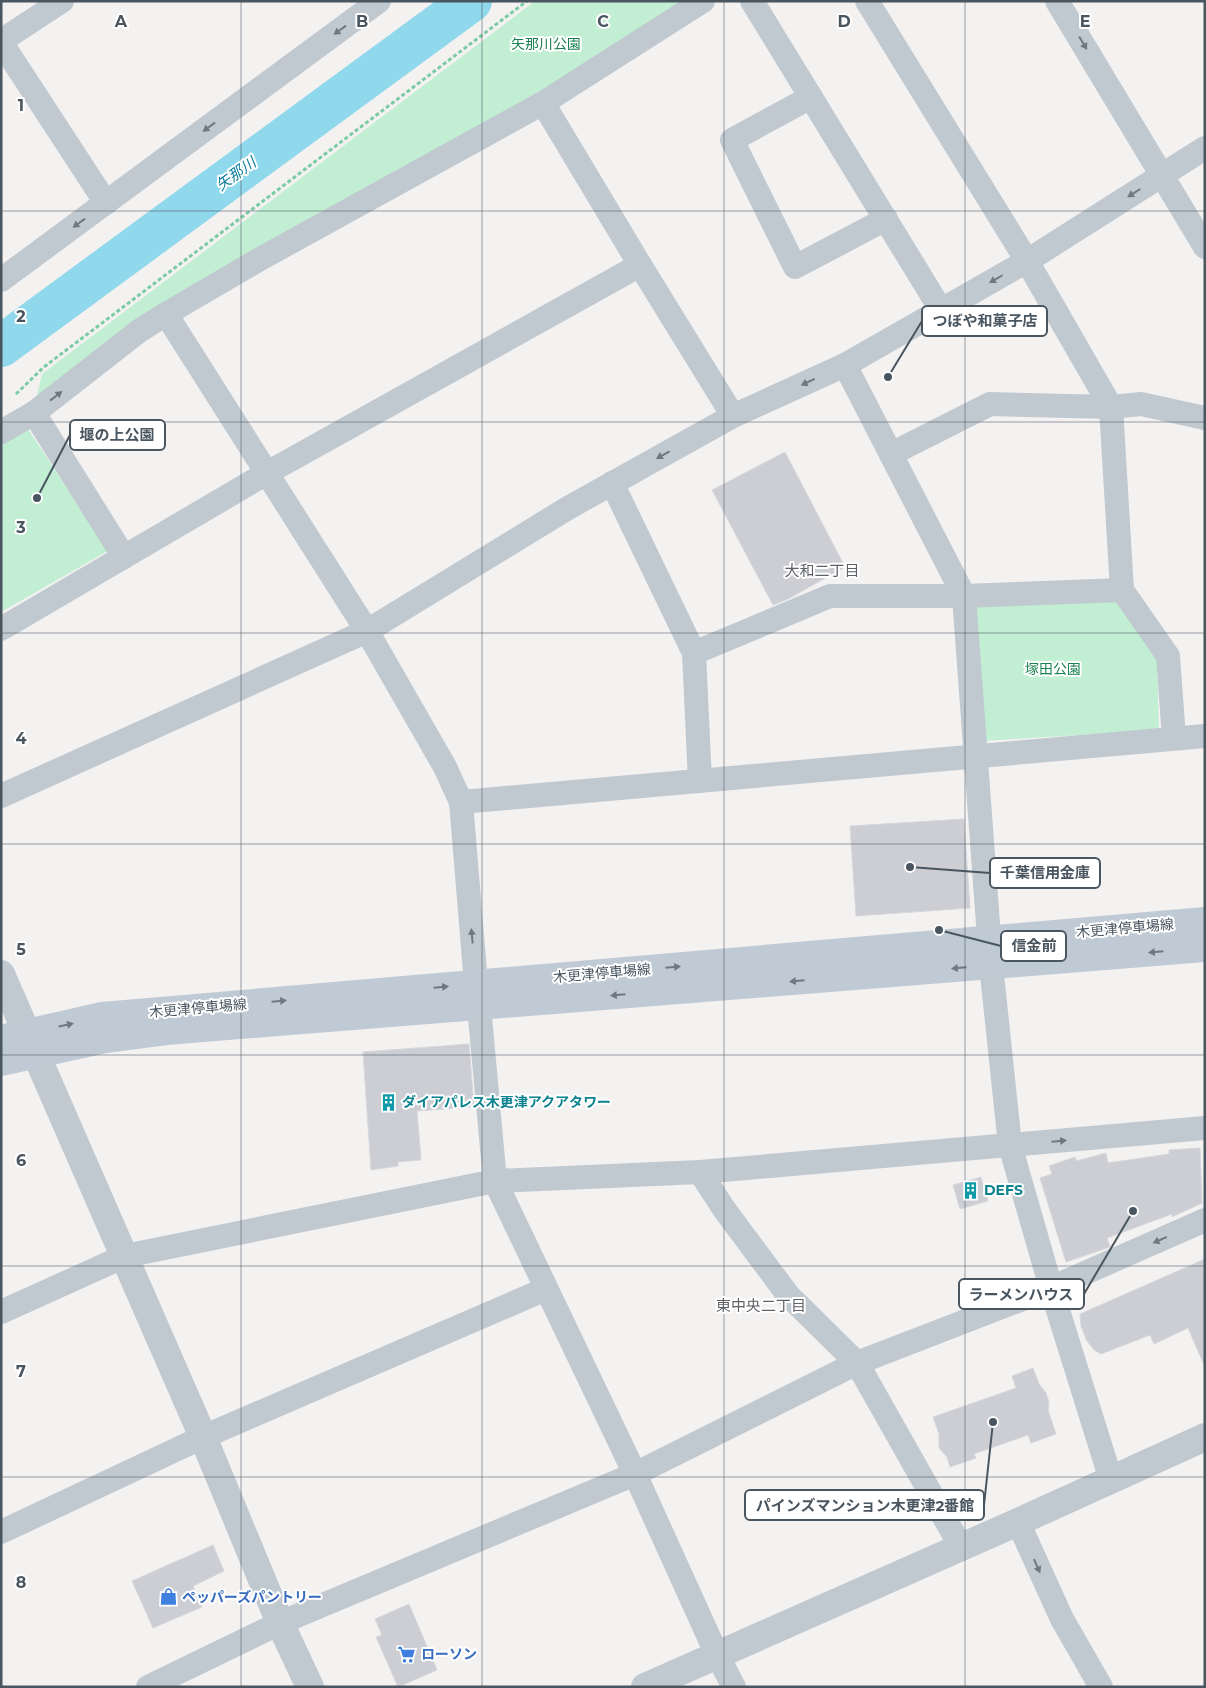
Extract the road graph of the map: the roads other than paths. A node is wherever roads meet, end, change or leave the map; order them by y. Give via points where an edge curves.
1 (62, 1) edge
2 (379, 1) edge
3 (703, 1) edge
4 (752, 1) edge
5 (867, 1) edge
6 (1058, 1) edge
7 (1, 41) edge
8 (811, 98) junction
9 (543, 103) junction
10 (1205, 148) edge
11 (1163, 175) junction
12 (106, 203) junction
13 (886, 219) junction
14 (1205, 247) edge
15 (1027, 261) junction
16 (640, 265) junction
17 (1, 280) edge
18 (942, 310) junction
19 (166, 314) junction
20 (845, 365) junction
21 (1111, 406) junction
22 (34, 413) junction
23 (734, 416) junction
24 (1205, 418) edge
25 (1, 432) edge
26 (891, 454) junction
27 (267, 473) junction
28 (612, 483) junction
29 (124, 557) junction
30 (1122, 590) junction
31 (964, 596) junction
32 (1, 629) edge
33 (367, 631) junction
34 (694, 653) junction
35 (1205, 736) edge
36 (1174, 738) junction
37 (975, 756) junction
38 (700, 781) junction
39 (1, 796) edge
40 (461, 802) junction
41 (1205, 921) edge
42 (1205, 948) edge
43 (990, 953) junction
44 (1, 974) edge
45 (478, 995) junction
46 (21, 1042) edge
47 (1, 1062) edge
48 (1205, 1128) edge
49 (1010, 1145) junction
50 (700, 1172) junction
51 (494, 1181) junction
52 (1205, 1220) edge
53 (125, 1256) junction
54 (1051, 1288) junction
55 (546, 1289) junction
56 (1, 1312) edge
57 (857, 1363) junction
58 (203, 1437) junction
59 (1205, 1437) edge
60 (634, 1474) junction
61 (1111, 1480) junction
62 (1018, 1522) junction
63 (1, 1532) edge
64 (961, 1547) junction
65 (280, 1623) junction
66 (717, 1655) junction
67 (148, 1687) edge
68 (310, 1687) edge
69 (645, 1687) edge
70 (734, 1687) edge
71 (1101, 1687) edge

1 - 7 street
2 -> 12 street
3 - 9 street
4 - 8 street
5 - 15 street
6 -> 11 street
7 - 12 street
8 - 13 street
8 - 13 street via 732,140 795,268
9 - 16 street
9 - 19 street
10 - 11 street
11 - 14 street
11 -> 15 street
12 -> 17 street
13 - 18 street
15 -> 18 street
15 - 21 street
16 - 23 street
16 - 27 street
18 - 20 street
22 -> 19 street via 139,331
19 - 27 street
20 -> 23 street
20 - 26 street
21 - 24 street via 1141,404
21 - 26 street via 990,404
21 - 30 street
22 - 25 street
22 - 29 street
23 -> 28 street
26 - 31 street
27 - 29 street
27 - 33 street
28 - 33 street
28 - 34 street
29 - 32 street
30 - 31 street
30 - 36 street via 1168,656
31 - 34 street via 830,596
31 - 37 street
33 - 39 street
33 - 40 street via 445,766
34 - 38 street
35 - 36 street
36 - 37 street
37 - 38 street
37 - 43 street
38 - 40 street
45 -> 40 street
41 - 43 main road, 木更津停車場線
42 -> 43 main road, 木更津停車場線
43 - 45 main road, 木更津停車場線
43 - 49 street
44 - 46 street
45 - 46 main road, 木更津停車場線 via 102,1016
45 - 51 street
46 - 47 main road, 木更津停車場線
46 - 53 street
49 -> 48 street
49 - 50 street
49 - 54 street
50 - 51 street
50 - 57 street via 788,1295
51 - 53 street
51 - 55 street
52 -> 54 street
53 - 56 street
53 - 58 street
54 - 57 street
54 - 61 street
55 - 58 street
55 - 60 street
57 - 60 street
57 - 64 street
58 - 63 street
58 - 65 street
59 - 61 street
60 - 65 street
60 - 66 street
61 - 62 street
62 - 64 street
62 -> 71 street via 1062,1619
64 - 66 street
65 - 67 street
65 - 68 street
66 - 69 street
66 - 70 street

